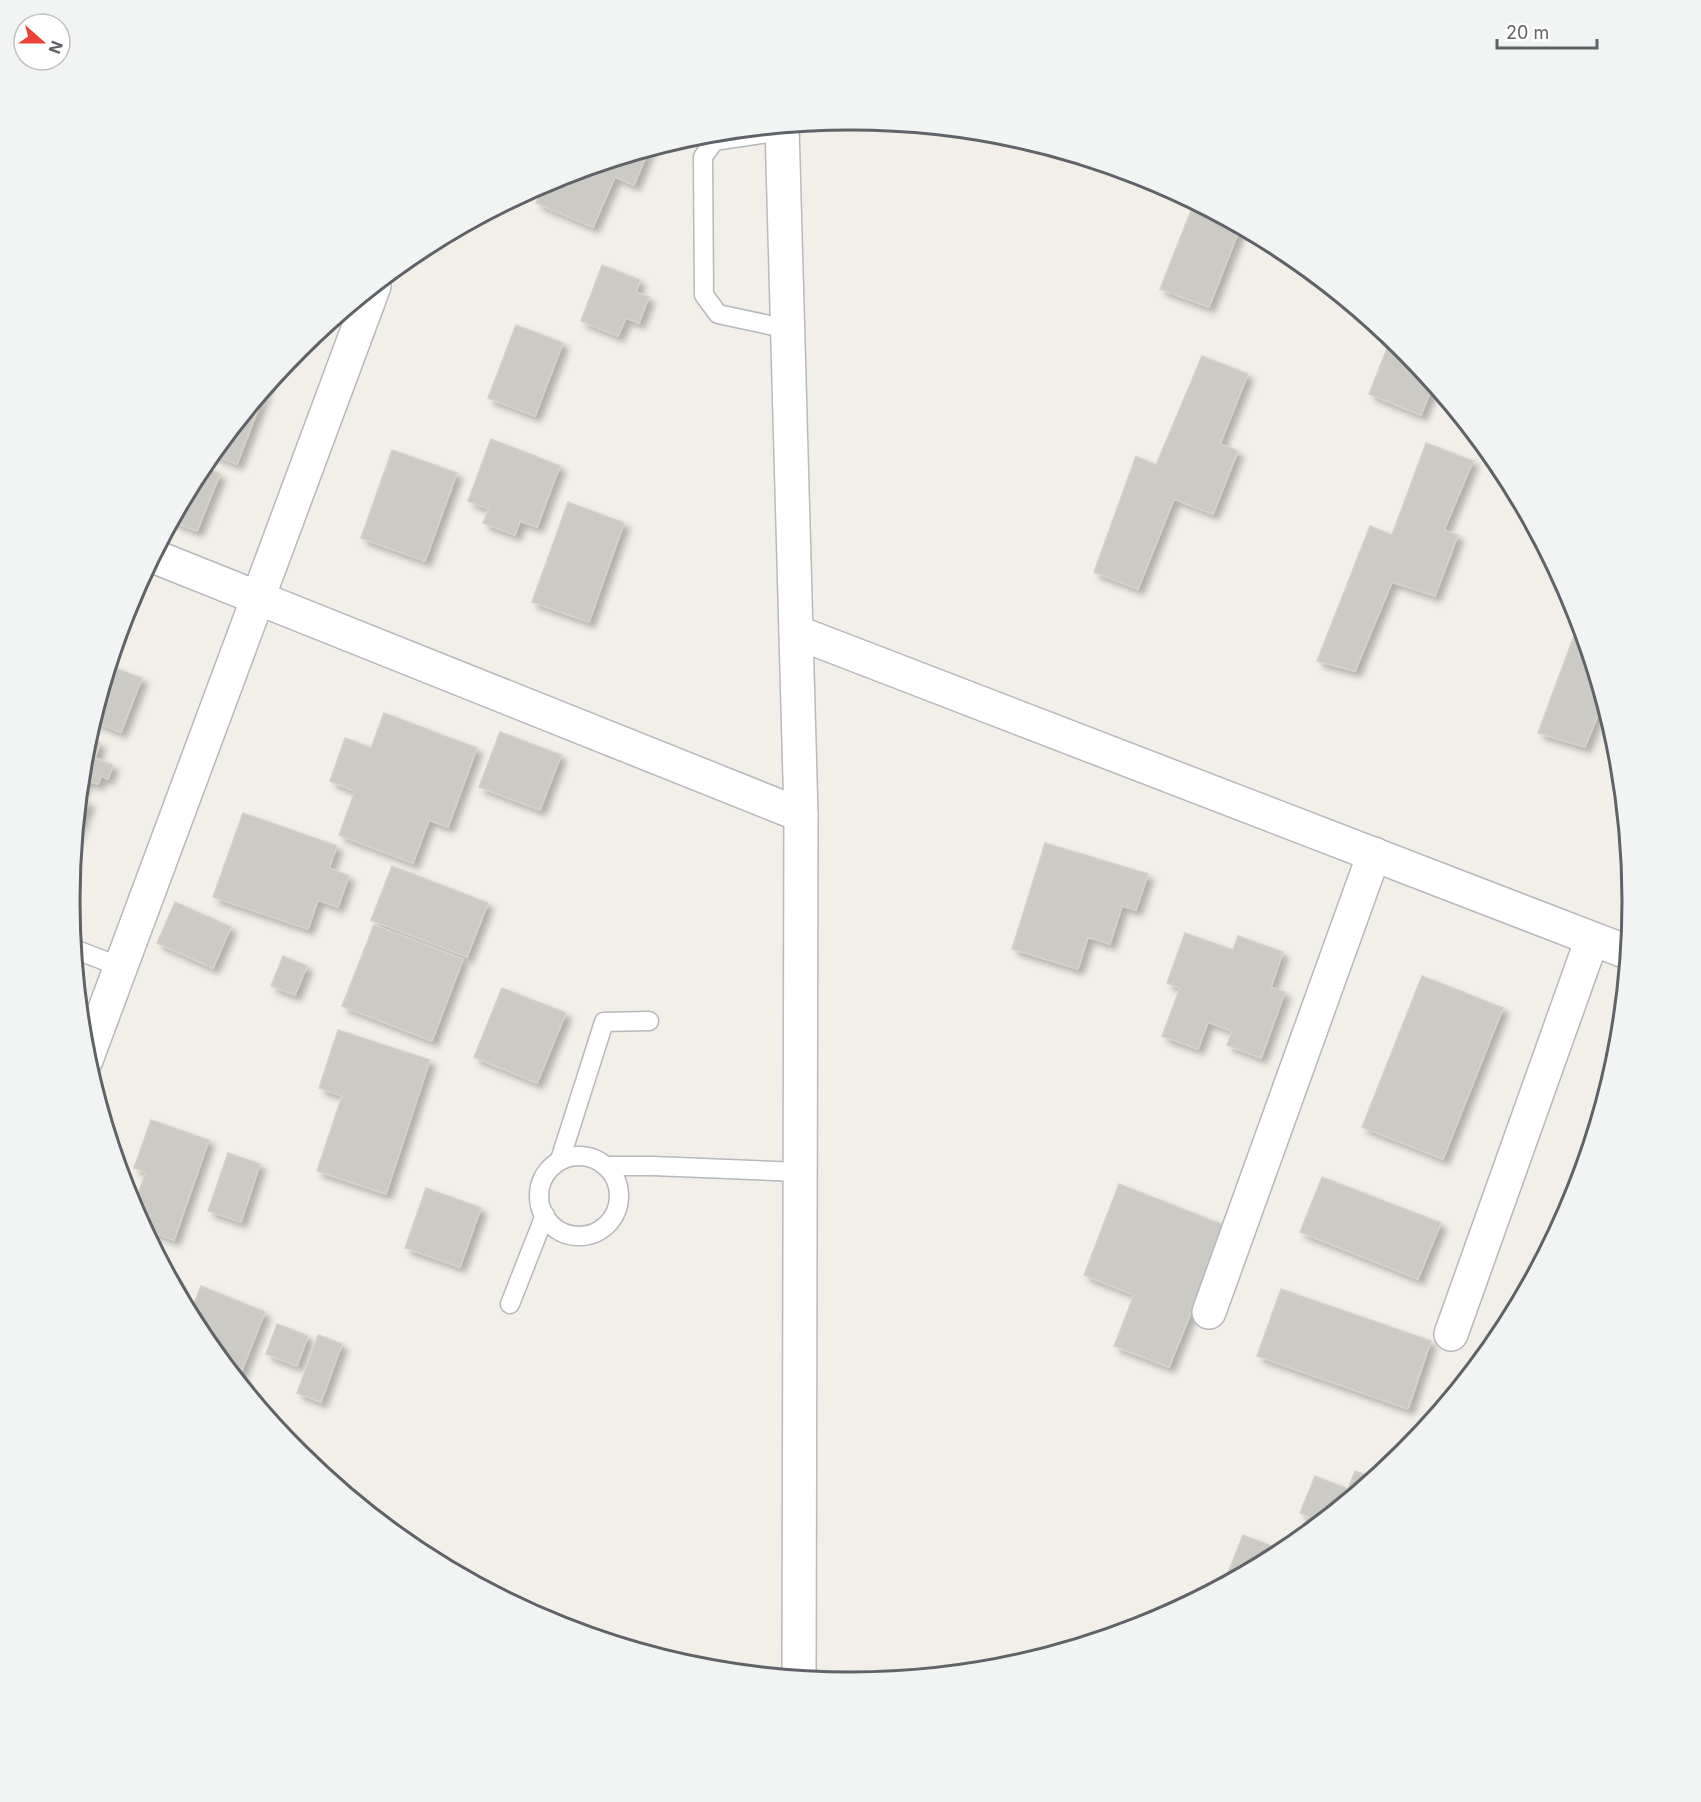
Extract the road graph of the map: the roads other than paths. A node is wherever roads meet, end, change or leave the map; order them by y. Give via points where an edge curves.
1 (782, 134) edge
2 (713, 143) edge
3 (369, 299) edge
4 (788, 329) junction
5 (160, 559) edge
6 (259, 597) junction
7 (796, 632) junction
8 (801, 815) junction
9 (1374, 854) junction
10 (1592, 939) junction
11 (1620, 949) edge
12 (81, 952) edge
13 (121, 967) junction
14 (649, 1021) dead end
15 (93, 1042) edge
16 (560, 1160) junction
17 (606, 1166) junction
18 (800, 1172) junction
19 (544, 1215) junction
20 (510, 1304) dead end
21 (1209, 1312) dead end
22 (1451, 1334) dead end
23 (799, 1670) edge

1 - 4 street
2 - 4 lane via 703,157 704,295 718,315
3 - 6 street
4 - 7 street
5 - 6 street
6 - 8 street
6 - 13 street
7 - 8 street
7 - 9 street
8 - 18 street
9 - 10 street
9 - 21 street
10 - 11 street
10 - 22 street
12 - 13 lane
13 - 15 street
14 - 16 lane via 604,1022
16 - 17 lane via 584,1156
16 - 19 lane via 546,1174 539,1191
17 - 18 lane
17 - 19 lane via 618,1187 619,1200 615,1212 599,1230 575,1235 563,1232
18 - 23 street
19 - 20 lane

